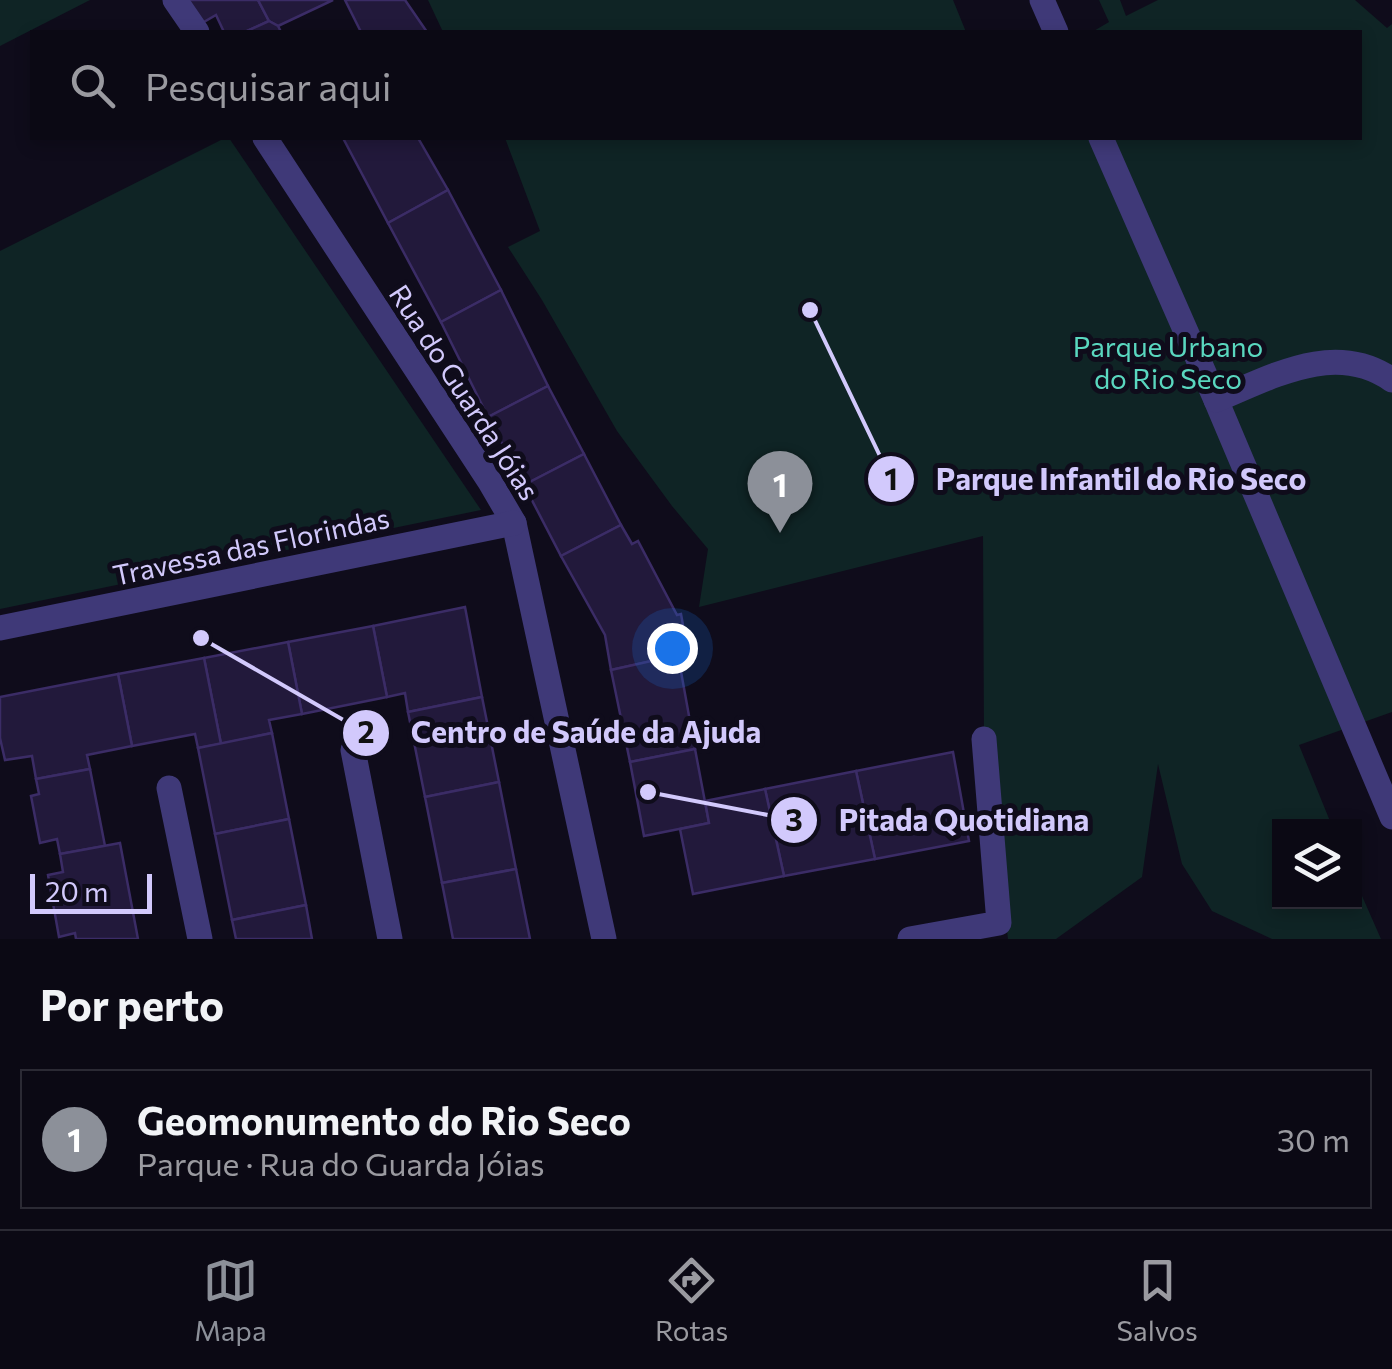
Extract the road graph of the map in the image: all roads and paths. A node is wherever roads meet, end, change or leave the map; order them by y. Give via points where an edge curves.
1 (176, 0) edge
2 (1042, 0) edge
3 (196, 30) edge
4 (1055, 30) edge
5 (266, 140) edge
6 (1102, 140) edge
7 (1392, 380) edge
8 (1216, 400) junction
9 (514, 523) junction
10 (0, 628) edge
11 (984, 739) dead end
12 (353, 750) dead end
13 (169, 788) dead end
14 (1392, 817) edge
15 (200, 939) edge
16 (390, 939) edge
17 (604, 939) edge
18 (910, 939) edge

1 - 3 street
2 - 4 street
5 - 9 street, Rua do Guarda Jóias
6 - 8 street
7 - 8 street via 1350,362 1322,361
8 - 14 street
9 - 10 street, Travessa das Florindas
9 - 17 street, Rua do Guarda Jóias
11 - 18 street via 998,923
12 - 16 street
13 - 15 street

